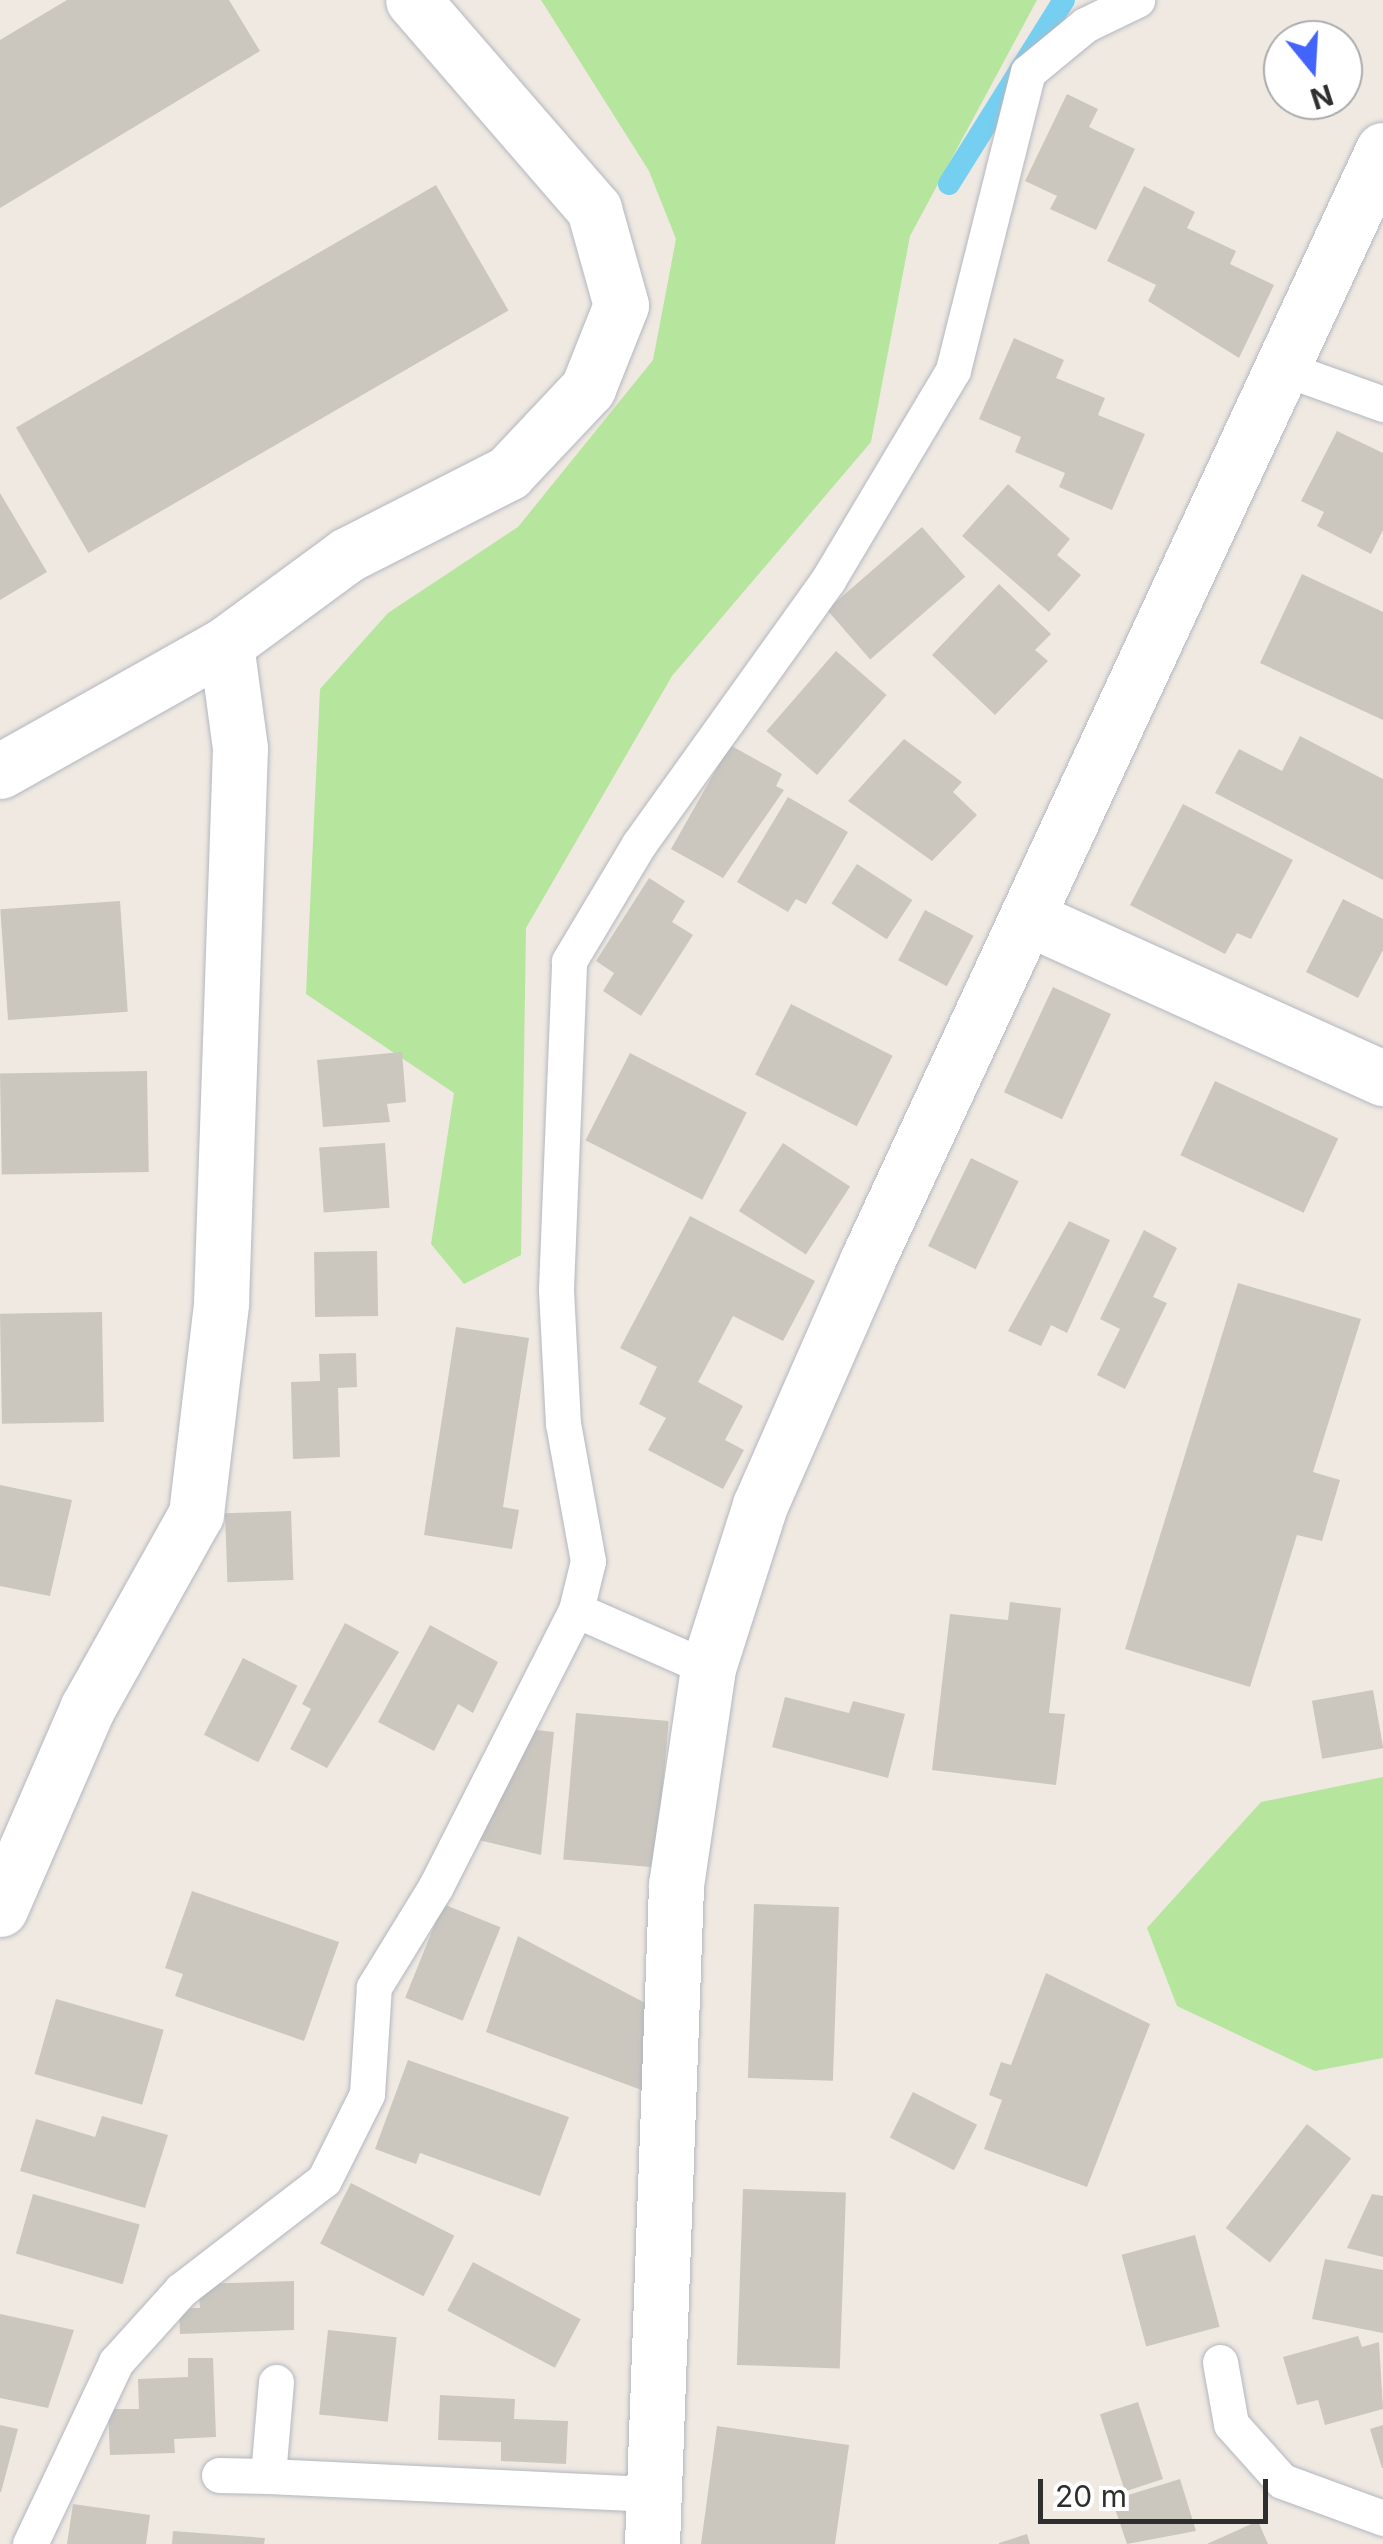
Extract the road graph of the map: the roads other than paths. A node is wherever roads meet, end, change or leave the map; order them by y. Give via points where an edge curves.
1 (414, 0) edge
2 (1137, 0) edge
3 (1383, 150) edge
4 (1277, 366) junction
5 (1383, 404) edge
6 (226, 644) junction
7 (0, 771) edge
8 (1028, 918) junction
9 (1383, 1078) edge
10 (576, 1610) junction
11 (708, 1668) junction
12 (0, 1909) edge
13 (1220, 2362) dead end
14 (276, 2382) dead end
15 (219, 2475) dead end
16 (268, 2476) junction
17 (1383, 2518) edge
18 (653, 2519) edge
19 (30, 2544) edge

1 - 6 street via 594,209 621,305 588,388 508,473 347,554
2 - 10 lane via 1085,25 1028,72 953,370 828,580 639,844 569,960 556,1289 563,1424 588,1560
3 - 4 street
4 - 5 lane
4 - 8 street
6 - 7 street
6 - 12 street via 240,748 222,1283 196,1514 88,1707
8 - 9 street
8 - 11 street via 760,1505
10 - 11 lane
10 - 19 lane via 374,1987 367,2094 324,2180 181,2290 116,2362
11 - 18 street via 676,1884
13 - 17 lane via 1231,2424 1282,2481
14 - 16 lane
15 - 16 lane
16 - 18 lane

